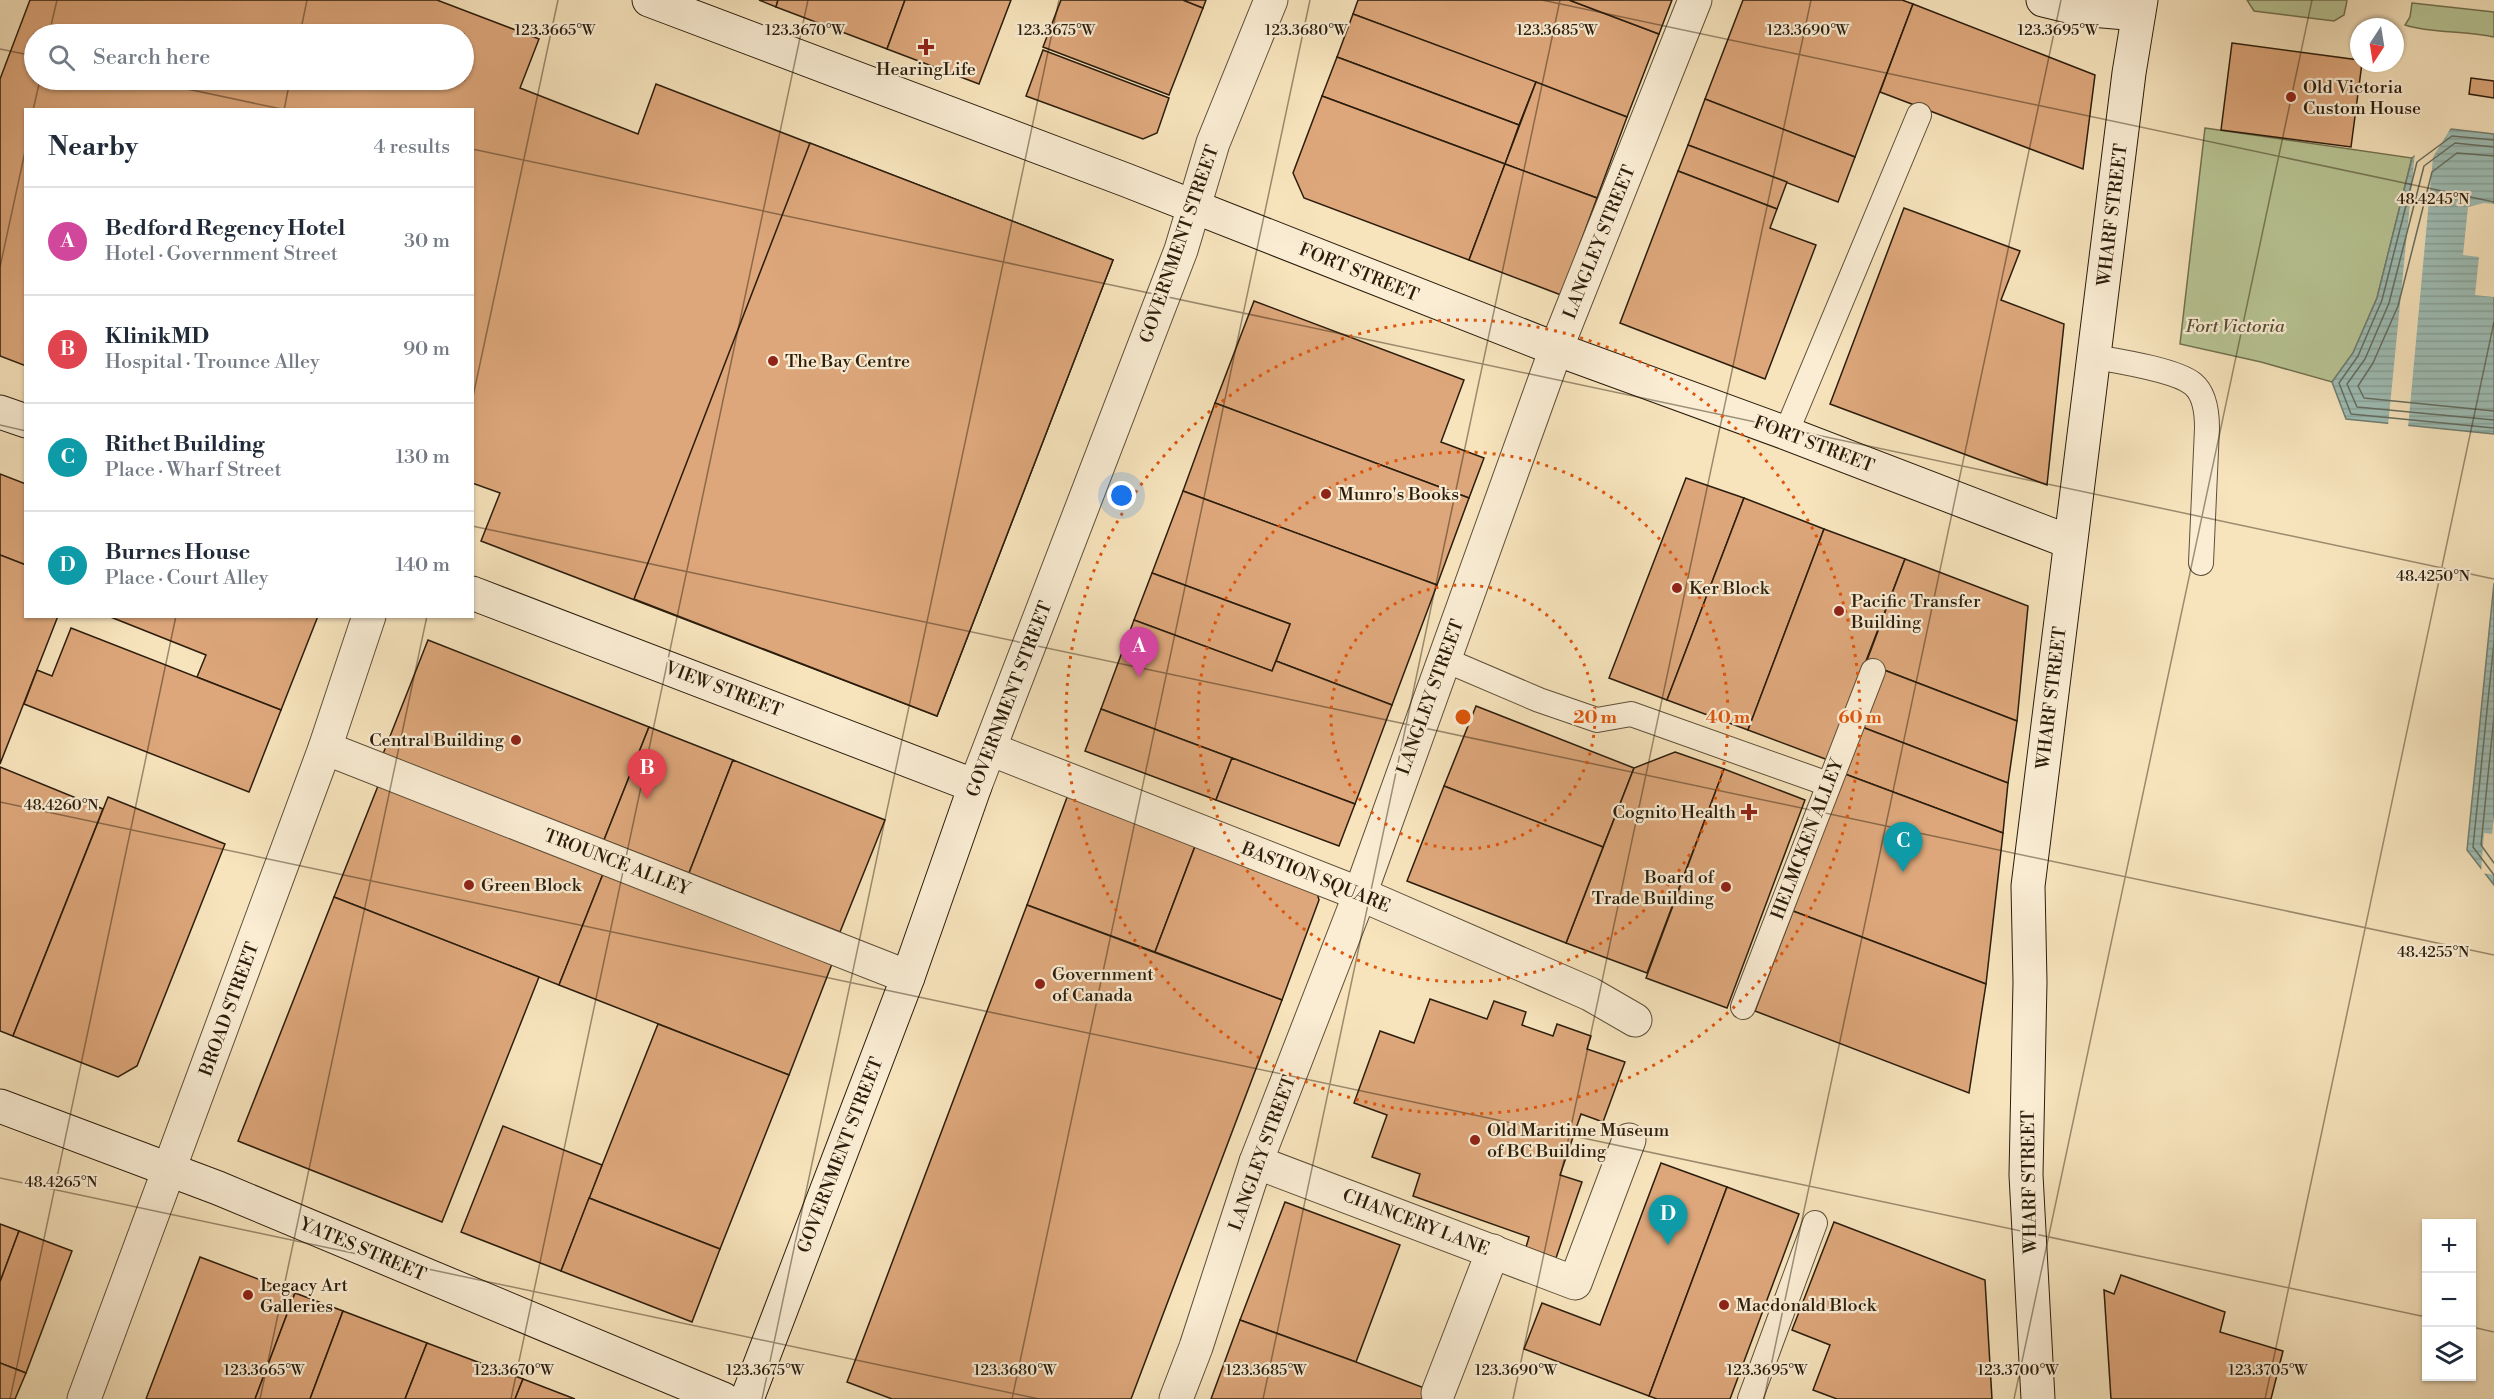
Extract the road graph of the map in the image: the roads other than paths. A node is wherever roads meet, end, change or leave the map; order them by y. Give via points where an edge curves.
1 (649, 0) edge
2 (1271, 0) edge
3 (1695, 0) edge
4 (2043, 0) edge
5 (2139, 7) edge
6 (1919, 115) dead end
7 (1194, 208) junction
8 (1556, 349) junction
9 (2095, 357) junction
10 (0, 412) edge
11 (24, 421) edge
12 (1786, 433) junction
13 (2070, 542) junction
14 (2201, 563) dead end
15 (474, 594) edge
16 (368, 618) edge
17 (1443, 659) junction
18 (1874, 671) dead end
19 (325, 748) junction
20 (990, 748) junction
21 (1828, 784) junction
22 (975, 786) junction
23 (1359, 894) junction
24 (908, 977) junction
25 (1743, 1007) dead end
26 (1635, 1020) dead end
27 (0, 1106) edge
28 (1629, 1140) dead end
29 (1256, 1162) junction
30 (171, 1169) junction
31 (1815, 1223) dead end
32 (1492, 1251) junction
33 (1438, 1393) dead end
34 (84, 1399) edge
35 (723, 1399) edge
36 (747, 1399) edge
37 (1176, 1399) edge
38 (1750, 1399) edge
39 (2038, 1399) edge

1 - 7 street, FORT STREET
2 - 7 street, GOVERNMENT STREET via 1213,143
3 - 8 street, LANGLEY STREET
4 - 5 street via 2080,9
5 - 9 street, WHARF STREET
6 - 12 lane
7 - 8 street, FORT STREET
7 - 20 street, GOVERNMENT STREET
8 - 12 street, FORT STREET
8 - 17 street, LANGLEY STREET
9 - 13 street, WHARF STREET
9 - 14 lane via 2147,366 2193,384 2201,395 2207,428
10 - 11 street
12 - 13 street, FORT STREET
13 - 39 street, WHARF STREET via 2028,886 2026,1175
15 - 22 street, VIEW STREET
16 - 19 street, BROAD STREET
17 - 21 lane via 1597,720 1631,714
17 - 23 street, LANGLEY STREET
18 - 21 lane, HELMCKEN ALLEY
19 - 24 street, TROUNCE ALLEY
19 - 30 street, BROAD STREET
20 - 22 street, GOVERNMENT STREET
20 - 23 street, BASTION SQUARE
21 - 25 lane, HELMCKEN ALLEY
22 - 24 street, GOVERNMENT STREET
23 - 26 street, BASTION SQUARE via 1590,994
23 - 29 street, LANGLEY STREET
24 - 36 street, GOVERNMENT STREET
27 - 30 street, YATES STREET
28 - 32 street, CHANCERY LANE via 1575,1283
29 - 32 street, CHANCERY LANE
29 - 37 street, LANGLEY STREET
30 - 34 street, BROAD STREET
30 - 35 street, YATES STREET
31 - 38 lane
32 - 33 street

